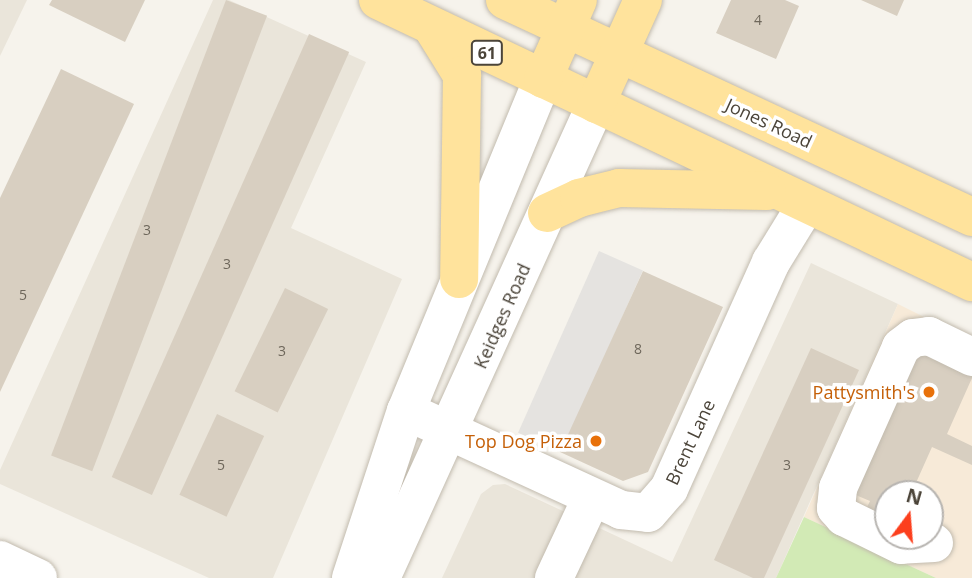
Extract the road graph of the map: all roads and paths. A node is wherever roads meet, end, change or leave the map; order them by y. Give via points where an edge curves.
1 (378, 0) edge
2 (505, 0) edge
3 (643, 0) edge
4 (572, 14) edge
5 (432, 27) junction
6 (619, 53) junction
7 (543, 79) junction
8 (596, 104) junction
9 (793, 198) junction
10 (547, 213) junction
11 (972, 217) edge
12 (459, 279) junction
13 (972, 282) edge
14 (972, 357) edge
15 (406, 411) junction
16 (450, 432) junction
17 (592, 497) junction
18 (874, 532) edge
19 (0, 560) edge
20 (561, 564) edge
21 (38, 578) edge
22 (351, 578) edge
23 (381, 578) edge

1 - 5 main road, 61
2 - 4 main road, Jones Road
3 - 6 main road, Keidges Road
4 - 6 main road, Jones Road
4 - 7 main road
5 - 7 main road, 61
5 - 12 main road via 462,75
6 - 8 main road, Keidges Road
6 - 11 main road, Jones Road
7 - 8 main road, 61
7 - 12 street
8 - 9 main road
8 - 10 street, Keidges Road
9 - 10 main road via 619,188 579,198
9 - 13 main road
9 - 17 street, Brent Lane via 771,262 659,505 636,514
10 - 16 street, Keidges Road
12 - 15 street
14 - 18 street via 929,336 913,338 901,347 838,488 836,508
15 - 16 street, Brent Lane
15 - 22 street
16 - 17 street, Brent Lane
16 - 23 street, Keidges Road
17 - 20 street
19 - 21 street

